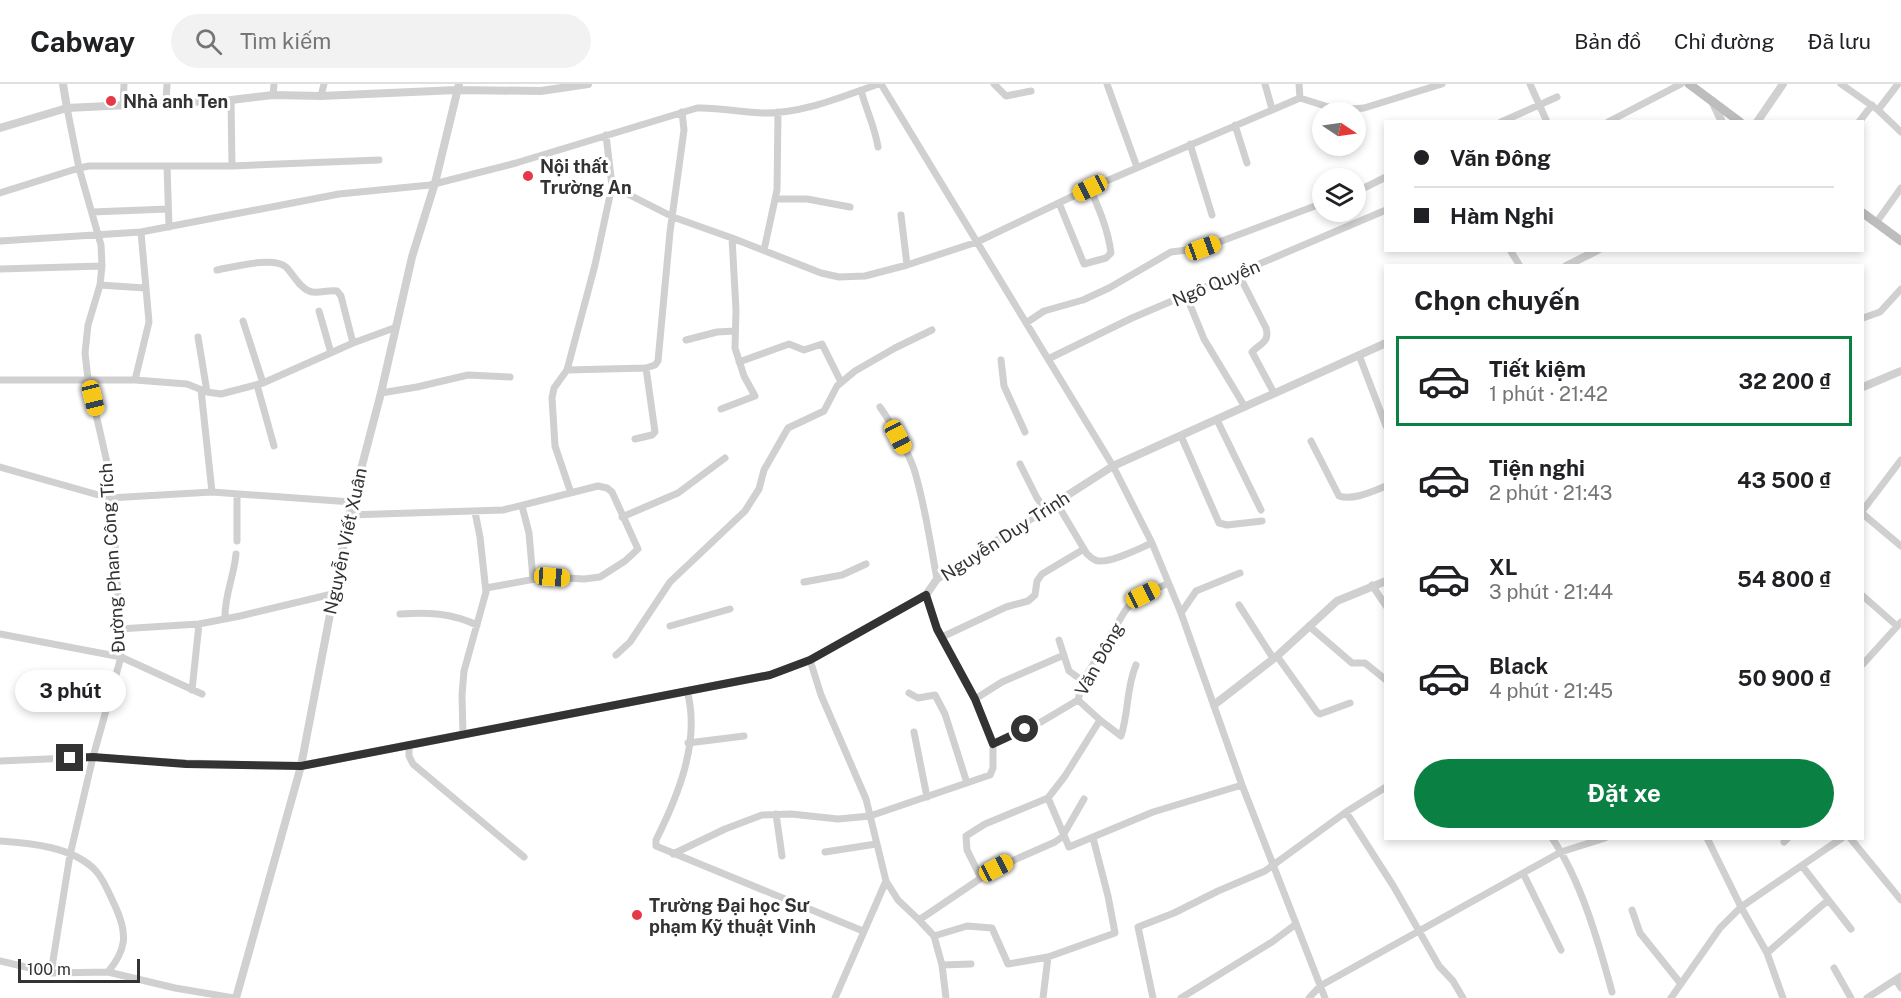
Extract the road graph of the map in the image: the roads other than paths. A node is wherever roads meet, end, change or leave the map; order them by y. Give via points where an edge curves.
1 (63, 84) edge
2 (124, 84) edge
3 (167, 84) edge
4 (274, 84) edge
5 (324, 84) edge
6 (588, 84) edge
7 (880, 84) edge
8 (994, 84) edge
9 (1107, 84) edge
10 (1265, 84) edge
11 (1299, 84) edge
12 (1442, 84) edge
13 (1530, 84) edge
14 (1681, 84) edge
15 (1689, 84) edge
16 (1783, 84) edge
17 (1841, 84) edge
18 (1898, 84) edge
19 (458, 87) edge
20 (380, 89) edge
21 (861, 90) junction
22 (1031, 91) dead end
23 (273, 95) junction
24 (321, 96) junction
25 (1557, 97) dead end
26 (1300, 98) junction
27 (231, 100) junction
28 (1712, 100) junction
29 (166, 103) junction
30 (1539, 105) junction
31 (123, 106) junction
32 (1875, 107) junction
33 (68, 108) junction
34 (1272, 109) junction
35 (682, 112) junction
36 (778, 112) junction
37 (1505, 120) edge
38 (1546, 120) edge
39 (1612, 120) edge
40 (1721, 120) edge
41 (1737, 120) edge
42 (1758, 120) edge
43 (1861, 120) edge
44 (1235, 125) junction
45 (0, 128) edge
46 (1901, 132) edge
47 (606, 135) junction
48 (1190, 144) junction
49 (878, 147) dead end
50 (379, 160) dead end
51 (1247, 163) dead end
52 (167, 166) junction
53 (232, 166) junction
54 (1137, 167) junction
55 (79, 168) junction
56 (1384, 178) edge
57 (435, 183) junction
58 (612, 186) junction
59 (1366, 187) edge
60 (1090, 188) junction
61 (1901, 188) edge
62 (0, 193) edge
63 (775, 199) junction
64 (1059, 203) junction
65 (850, 207) dead end
66 (1312, 207) edge
67 (168, 209) junction
68 (1384, 211) edge
69 (92, 212) junction
70 (1864, 214) edge
71 (901, 215) dead end
72 (1212, 215) dead end
73 (672, 217) junction
74 (1876, 223) junction
75 (169, 227) junction
76 (141, 232) junction
77 (99, 234) junction
78 (732, 238) junction
79 (0, 241) edge
80 (1901, 241) edge
81 (977, 242) junction
82 (764, 250) junction
83 (1594, 252) edge
84 (1570, 264) edge
85 (907, 265) junction
86 (102, 266) junction
87 (0, 269) edge
88 (217, 270) dead end
89 (1238, 273) junction
90 (100, 285) junction
91 (146, 288) junction
92 (1901, 290) edge
93 (1186, 295) junction
94 (320, 311) dead end
95 (1864, 318) edge
96 (243, 321) dead end
97 (1026, 322) junction
98 (394, 328) junction
99 (932, 330) dead end
100 (735, 331) junction
101 (198, 337) dead end
102 (686, 340) dead end
103 (354, 343) junction
104 (1384, 343) edge
105 (331, 353) junction
106 (1359, 355) junction
107 (1048, 359) junction
108 (1001, 360) dead end
109 (739, 362) junction
110 (646, 368) junction
111 (567, 370) junction
112 (1901, 371) edge
113 (510, 377) dead end
114 (88, 379) junction
115 (0, 380) edge
116 (135, 380) junction
117 (841, 382) junction
118 (260, 384) junction
119 (1864, 387) edge
120 (204, 391) junction
121 (381, 393) junction
122 (1274, 393) junction
123 (1245, 406) junction
124 (880, 407) dead end
125 (721, 409) dead end
126 (1217, 420) junction
127 (1384, 421) edge
128 (1025, 432) dead end
129 (1181, 436) junction
130 (635, 439) dead end
131 (1311, 441) dead end
132 (274, 446) dead end
133 (725, 458) dead end
134 (1020, 464) dead end
135 (1900, 465) edge
136 (1113, 466) junction
137 (0, 468) edge
138 (1384, 487) edge
139 (212, 492) junction
140 (571, 493) junction
141 (237, 494) junction
142 (109, 498) junction
143 (352, 502) junction
144 (1056, 502) junction
145 (522, 506) junction
146 (1045, 509) junction
147 (1261, 510) dead end
148 (1864, 511) edge
149 (475, 512) junction
150 (1864, 513) edge
151 (349, 515) junction
152 (622, 517) junction
153 (1262, 521) dead end
154 (237, 541) dead end
155 (1152, 543) junction
156 (1901, 546) edge
157 (1084, 549) junction
158 (236, 554) dead end
159 (867, 564) dead end
160 (1240, 573) dead end
161 (533, 579) junction
162 (938, 579) junction
163 (804, 582) dead end
164 (1384, 582) edge
165 (1168, 583) junction
166 (1372, 585) junction
167 (486, 588) junction
168 (332, 594) junction
169 (926, 595) junction
170 (1864, 597) edge
171 (1384, 603) edge
172 (1239, 605) dead end
173 (730, 609) dead end
174 (1181, 613) junction
175 (400, 614) dead end
176 (225, 619) junction
177 (199, 624) junction
178 (1899, 624) edge
179 (477, 625) junction
180 (670, 626) dead end
181 (1310, 626) junction
182 (119, 629) junction
183 (0, 634) edge
184 (942, 637) junction
185 (1059, 640) dead end
186 (616, 655) dead end
187 (1064, 655) junction
188 (121, 657) junction
189 (1275, 657) junction
190 (810, 660) junction
191 (1864, 663) edge
192 (1136, 665) dead end
193 (1384, 678) edge
194 (1083, 681) junction
195 (192, 690) junction
196 (687, 691) junction
197 (909, 693) dead end
198 (202, 694) dead end
199 (975, 699) junction
200 (1078, 700) junction
201 (1350, 704) dead end
202 (1214, 705) junction
203 (1100, 720) junction
204 (914, 732) dead end
205 (463, 735) junction
206 (744, 736) dead end
207 (688, 743) junction
208 (993, 744) junction
209 (409, 745) junction
210 (93, 757) junction
211 (0, 761) edge
212 (301, 766) junction
213 (967, 783) junction
214 (1242, 785) junction
215 (1384, 788) edge
216 (927, 797) junction
217 (1048, 798) junction
218 (1084, 799) dead end
219 (1346, 812) junction
220 (776, 814) junction
221 (870, 816) junction
222 (1062, 837) junction
223 (1093, 838) junction
224 (1553, 840) edge
225 (1599, 840) edge
226 (1708, 840) edge
227 (1839, 840) edge
228 (1852, 840) edge
229 (0, 842) edge
230 (876, 844) junction
231 (825, 852) dead end
232 (1561, 852) junction
233 (673, 854) junction
234 (70, 855) junction
235 (521, 855) dead end
236 (782, 856) dead end
237 (1273, 863) junction
238 (1802, 866) junction
239 (1523, 873) junction
240 (981, 878) junction
241 (886, 881) junction
242 (1901, 900) edge
243 (1827, 901) junction
244 (1741, 907) junction
245 (1632, 910) dead end
246 (919, 920) junction
247 (1296, 924) junction
248 (1851, 929) dead end
249 (862, 931) junction
250 (1418, 931) junction
251 (934, 936) junction
252 (1561, 950) dead end
253 (1767, 953) junction
254 (1048, 957) junction
255 (0, 961) edge
256 (942, 964) junction
257 (971, 964) dead end
258 (1834, 968) dead end
259 (108, 972) junction
260 (51, 973) junction
261 (1898, 978) edge
262 (1681, 984) junction
263 (1320, 986) junction
264 (1901, 988) edge
265 (1612, 992) dead end
266 (235, 998) edge
267 (835, 998) edge
268 (946, 998) edge
269 (1043, 998) edge
270 (1153, 998) edge
271 (1181, 998) edge
272 (1309, 998) edge
273 (1325, 998) edge
274 (1463, 998) edge
275 (1671, 998) edge
276 (1783, 998) edge
277 (1851, 998) edge
278 (1868, 998) edge

1 - 33 street
2 - 31 street
3 - 29 street
4 - 23 street
5 - 24 street
6 - 19 street via 541,91
7 - 21 street
7 - 81 street
8 - 22 street via 1006,96
9 - 54 street
10 - 34 street
11 - 26 street
12 - 26 street via 1364,108 1338,110
13 - 30 street
14 - 39 street
15 - 28 main road
16 - 42 street
17 - 32 street
18 - 32 street
19 - 20 street
19 - 57 street, Nguyễn Viết Xuân
20 - 24 street
21 - 36 street
21 - 49 street
23 - 24 street
23 - 27 street
25 - 30 street
26 - 34 street
27 - 29 street
27 - 53 street
28 - 40 street
28 - 41 main road
29 - 31 street
30 - 37 street
30 - 38 street
31 - 33 street
32 - 43 street
32 - 46 street
33 - 45 street
33 - 55 street, Đường Phan Công Tích
34 - 44 street
35 - 36 street via 714,107
35 - 47 street
35 - 73 street via 684,130
36 - 63 street
44 - 48 street
44 - 51 street
47 - 57 street
47 - 58 street
48 - 54 street
48 - 72 street
50 - 53 street
52 - 53 street
52 - 55 street
52 - 67 street
54 - 60 street
55 - 62 street
55 - 69 street, Đường Phan Công Tích
56 - 59 street
57 - 75 street via 339,194
57 - 98 street, Nguyễn Viết Xuân
58 - 73 street
58 - 111 street
60 - 64 street
60 - 64 street via 1105,224 1110,256 1084,264
61 - 74 street
63 - 65 street via 815,200
63 - 82 street
64 - 81 street
66 - 97 street via 1203,248 1171,252 1109,288 1044,311
67 - 69 street
67 - 75 street
68 - 89 street, Ngô Quyền
69 - 77 street, Đường Phan Công Tích
70 - 74 main road
71 - 85 street
73 - 78 street
73 - 110 street via 659,355 655,365
74 - 80 main road
75 - 76 street
76 - 77 street
76 - 91 street
77 - 79 street
77 - 86 street, Đường Phan Công Tích
78 - 82 street
78 - 100 street
81 - 85 street
81 - 97 street
82 - 85 street via 839,277 865,276
83 - 84 street
86 - 87 street
86 - 90 street, Đường Phan Công Tích
88 - 103 street via 279,263 306,290 337,291
89 - 93 street, Ngô Quyền
89 - 122 street via 1266,328 1265,343 1252,352
90 - 91 street
90 - 114 street, Đường Phan Công Tích via 88,325
91 - 116 street via 149,322
92 - 95 street via 1880,312
93 - 107 street, Ngô Quyền
93 - 123 street via 1204,339
94 - 105 street
96 - 118 street
97 - 107 street
98 - 103 street
98 - 121 street, Nguyễn Viết Xuân
99 - 117 street
100 - 102 street
100 - 109 street
101 - 120 street
103 - 105 street
104 - 106 street, Nguyễn Duy Trinh
105 - 118 street
106 - 122 street, Nguyễn Duy Trinh
106 - 127 street
107 - 136 street
108 - 128 street via 1004,386
109 - 117 street via 789,344 804,350 822,344
109 - 125 street via 755,396
110 - 111 street
110 - 130 street via 655,432
111 - 140 street via 554,388 552,416 555,446
112 - 119 street
113 - 121 street via 468,375
114 - 115 street
114 - 116 street
114 - 142 street, Đường Phan Công Tích via 108,467
116 - 120 street via 187,384
117 - 186 street via 825,411 788,428 745,511 670,582 630,642
118 - 120 street via 221,394
118 - 132 street
120 - 139 street
121 - 143 street, Nguyễn Viết Xuân
122 - 123 street, Nguyễn Duy Trinh
123 - 126 street, Nguyễn Duy Trinh
124 - 162 street via 913,466
126 - 129 street, Nguyễn Duy Trinh
126 - 147 street
129 - 136 street, Nguyễn Duy Trinh
129 - 153 street via 1219,523
131 - 138 street via 1339,496 1351,497
133 - 152 street via 678,493
134 - 146 street
135 - 148 street
136 - 144 street, Nguyễn Duy Trinh
136 - 155 street
137 - 142 street
139 - 141 street
139 - 142 street
140 - 145 street
140 - 152 street via 598,486 607,488
141 - 143 street
141 - 154 street
142 - 182 street, Đường Phan Công Tích
143 - 151 street, Nguyễn Viết Xuân
144 - 146 street, Nguyễn Duy Trinh
144 - 157 street
145 - 149 street
145 - 161 street
146 - 162 street, Nguyễn Duy Trinh
149 - 151 street
149 - 167 street
150 - 156 street
151 - 168 street, Nguyễn Viết Xuân
152 - 161 street via 638,549 605,575
155 - 157 street via 1100,562
155 - 165 street
157 - 184 street via 1041,574 1035,595 1028,601
158 - 176 street via 224,604
159 - 163 street via 842,575
160 - 174 street via 1196,591
161 - 167 street
162 - 169 street, Nguyễn Duy Trinh
164 - 166 street
165 - 174 street
165 - 194 street, Văn Đông via 1133,601
166 - 171 street
166 - 181 street via 1337,601
167 - 179 street
168 - 176 street
168 - 212 street, Nguyễn Viết Xuân
169 - 184 street
169 - 190 street, Nguyễn Duy Trinh
170 - 178 street
172 - 189 street
173 - 180 street
174 - 202 street
175 - 179 street via 454,616
176 - 177 street
177 - 182 street
177 - 195 street
178 - 191 street
179 - 205 street via 462,682
181 - 189 street
181 - 193 street via 1352,663 1365,663
182 - 188 street, Đường Phan Công Tích
183 - 188 street
184 - 199 street
185 - 187 street
187 - 194 street via 1069,671
187 - 199 street via 1002,682
188 - 195 street
188 - 210 street, Đường Phan Công Tích
189 - 201 street via 1320,714
189 - 202 street
190 - 196 street, Nguyễn Duy Trinh via 770,675
190 - 221 street via 820,695
192 - 203 street via 1130,677 1121,735
194 - 200 street, Văn Đông
195 - 198 street
196 - 205 street, Nguyễn Duy Trinh
196 - 207 street via 691,714
197 - 213 street via 918,698 935,695
199 - 208 street
200 - 203 street
200 - 208 street, Văn Đông
202 - 214 street
203 - 217 street
204 - 216 street
205 - 209 street, Nguyễn Duy Trinh
206 - 207 street
207 - 233 street via 681,781 656,840 656,846
208 - 213 street via 990,775
209 - 212 street, Nguyễn Duy Trinh
209 - 235 street via 413,764
210 - 211 street
210 - 212 street
210 - 234 street, Đường Phan Công Tích
212 - 266 street, Nguyễn Viết Xuân
213 - 216 street
214 - 223 street via 1153,812
214 - 237 street
215 - 219 street
216 - 221 street
217 - 222 street
217 - 240 street via 966,836 967,850
218 - 222 street
219 - 237 street
219 - 250 street
220 - 221 street via 838,819
220 - 233 street via 751,818
220 - 236 street
221 - 230 street
222 - 223 street via 1069,847
222 - 240 street
223 - 254 street via 1115,933
224 - 232 street
225 - 232 street
226 - 244 street
227 - 238 street
228 - 242 street
229 - 234 street via 34,845
230 - 231 street
230 - 241 street
232 - 239 street
232 - 265 street via 1587,911
233 - 249 street
234 - 259 street via 88,864 101,877 122,923 122,950
234 - 260 street, Đường Phan Công Tích
237 - 247 street
237 - 270 street via 1265,871 1138,927
238 - 243 street
238 - 244 street
239 - 250 street
239 - 252 street
240 - 246 street
241 - 246 street via 898,900
241 - 249 street
243 - 248 street
243 - 253 street
244 - 253 street
244 - 262 street via 1720,928
245 - 262 street via 1640,933
246 - 251 street
247 - 263 street
247 - 271 street
249 - 267 street
250 - 263 street
250 - 274 street
251 - 254 street via 967,926 992,928 1008,964
251 - 256 street
253 - 276 street
254 - 269 street
255 - 260 street
256 - 257 street
256 - 268 street
258 - 277 street
259 - 260 street
259 - 266 street
261 - 264 street
261 - 278 street
262 - 275 street
263 - 272 street
263 - 273 street

